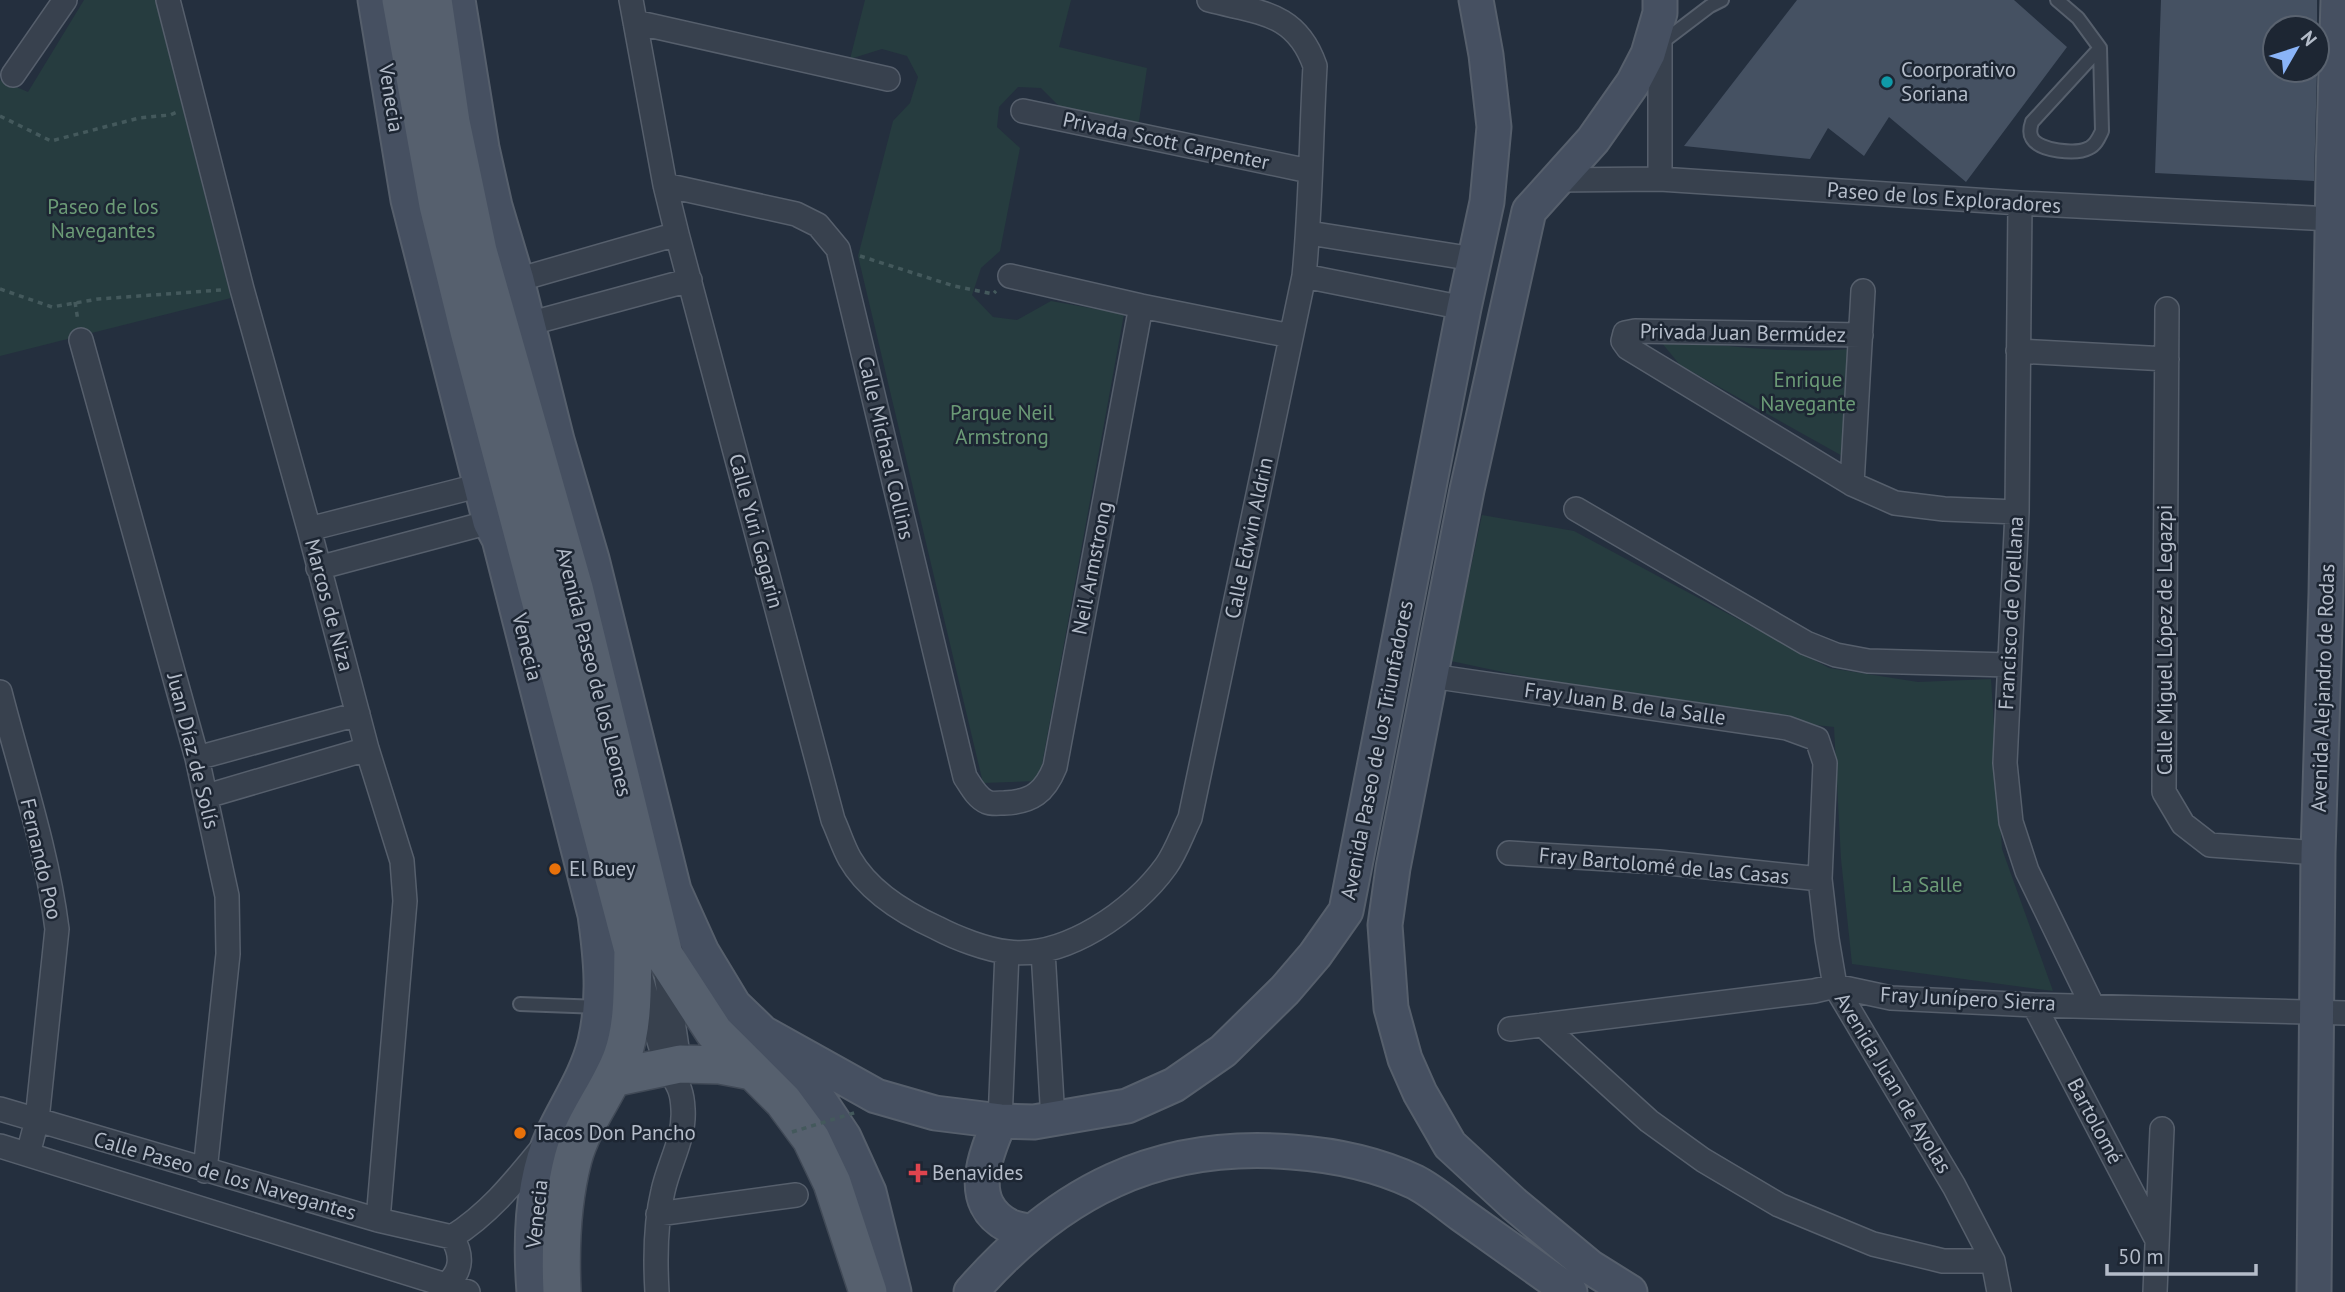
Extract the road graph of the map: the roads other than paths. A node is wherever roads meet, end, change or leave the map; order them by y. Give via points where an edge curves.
1 (65, 0) edge
2 (168, 0) edge
3 (375, 0) edge
4 (401, 0) edge
5 (433, 0) edge
6 (458, 0) edge
7 (1209, 0) edge
8 (1476, 0) edge
9 (1722, 0) edge
10 (2057, 0) edge
11 (2338, 0) edge
12 (633, 11) edge
13 (1660, 19) edge
14 (2100, 48) junction
15 (13, 75) dead end
16 (888, 79) dead end
17 (1023, 111) dead end
18 (1309, 171) junction
19 (2339, 174) edge
20 (1660, 179) junction
21 (1556, 180) junction
22 (665, 185) junction
23 (1487, 202) junction
24 (2020, 203) junction
25 (1529, 211) junction
26 (2332, 219) junction
27 (1309, 233) junction
28 (677, 234) junction
29 (1474, 259) junction
30 (1010, 276) road end
31 (1304, 276) junction
32 (517, 280) junction
33 (690, 280) junction
34 (1863, 291) dead end
35 (1141, 306) junction
36 (1464, 307) junction
37 (2167, 309) dead end
38 (528, 324) junction
39 (1861, 335) junction
40 (1291, 336) junction
41 (81, 340) dead end
42 (2018, 351) junction
43 (2167, 359) junction
44 (557, 440) junction
45 (1852, 484) junction
46 (481, 485) junction
47 (1576, 509) dead end
48 (2017, 512) junction
49 (309, 529) junction
50 (495, 530) junction
51 (318, 568) junction
52 (572, 582) junction
53 (2335, 592) edge
54 (2008, 665) junction
55 (1432, 676) junction
56 (623, 685) junction
57 (564, 688) junction
58 (0, 692) edge
59 (358, 714) junction
60 (1817, 739) joint
61 (367, 749) junction
62 (197, 758) junction
63 (207, 796) junction
64 (1009, 803) joint
65 (1509, 853) dead end
66 (2318, 853) junction
67 (1820, 879) junction
68 (1346, 911) junction
69 (1385, 925) junction
70 (1025, 952) junction
71 (648, 953) junction
72 (1835, 986) junction
73 (520, 1004) dead end
74 (2034, 1005) junction
75 (2092, 1005) junction
76 (601, 1007) junction
77 (2330, 1013) edge
78 (1544, 1025) junction
79 (1510, 1029) dead end
80 (763, 1033) junction
81 (675, 1071) junction
82 (751, 1071) junction
83 (613, 1079) junction
84 (0, 1109) edge
85 (37, 1120) junction
86 (1053, 1120) junction
87 (1000, 1121) junction
88 (2162, 1129) dead end
89 (552, 1136) junction
90 (1450, 1145) junction
91 (0, 1146) edge
92 (28, 1154) junction
93 (205, 1171) junction
94 (1417, 1182) junction
95 (796, 1195) dead end
96 (658, 1214) junction
97 (378, 1220) junction
98 (1031, 1232) junction
99 (452, 1237) junction
100 (2156, 1238) junction
101 (1993, 1261) junction
102 (458, 1288) edge
103 (534, 1292) edge
104 (562, 1292) edge
105 (657, 1292) edge
106 (868, 1292) edge
107 (894, 1292) edge
108 (971, 1292) edge
109 (1570, 1292) edge
110 (1630, 1292) edge
111 (1999, 1292) edge
112 (2155, 1292) edge
113 (2314, 1292) edge

1 - 15 street
2 - 49 street, Marcos de Niza
3 - 46 street, Venecia via 408,200
4 - 57 main road, Avenida Paseo de los Leones via 438,205
5 - 52 main road, Avenida Paseo de los Leones via 451,122 478,251
6 - 32 street via 482,148
7 - 18 street, Calle Edwin Aldrin via 1278,18 1293,28 1310,51 1315,66
8 - 23 street, Avenida Paseo de los Triunfadores via 1494,127
9 - 13 lane
10 - 14 lane via 2078,18
11 - 19 street, Avenida Alejandro de Rodas
12 - 16 street
12 - 22 street, Calle Yuri Gagarin
13 - 20 street
13 - 21 street, Avenida Paseo de los Triunfadores via 1648,54 1616,111
14 - 14 lane via 2102,131 2096,143 2077,151 2042,147 2029,132 2032,122
17 - 18 street, Privada Scott Carpenter
18 - 27 street, Calle Edwin Aldrin
19 - 26 street, Avenida Alejandro de Rodas
20 - 21 street, Paseo de los Exploradores
20 - 24 street, Paseo de los Exploradores
21 - 25 street, Avenida Paseo de los Triunfadores
22 - 28 street, Calle Yuri Gagarin
22 - 64 street, Calle Michael Collins via 796,214 818,225 838,249 965,777 988,803
23 - 25 street
23 - 29 street, Avenida Paseo de los Triunfadores
24 - 26 street, Paseo de los Exploradores
24 - 42 street, Francisco de Orellana
25 - 55 street, Avenida Paseo de los Triunfadores
26 - 53 street, Avenida Alejandro de Rodas
27 - 29 street
27 - 31 street, Calle Edwin Aldrin
28 - 32 street
28 - 33 street, Calle Yuri Gagarin
29 - 36 street, Avenida Paseo de los Triunfadores
30 - 35 street
31 - 36 street
31 - 40 street, Calle Edwin Aldrin
32 - 38 street
33 - 38 street
33 - 70 street, Calle Yuri Gagarin via 833,820 851,861 877,891 905,913 951,935
34 - 39 street, Privada Juan Bermúdez
35 - 40 street
35 - 64 street, Neil Armstrong via 1055,767 1038,794
36 - 68 street, Avenida Paseo de los Triunfadores
37 - 43 street, Calle Miguel López de Legazpi
38 - 44 street
39 - 45 street, Privada Juan Bermúdez
39 - 45 street, Privada Juan Bermúdez via 1634,331 1625,333 1623,341
40 - 70 street, Calle Edwin Aldrin via 1190,818 1167,865 1111,921 1076,938
41 - 62 street, Juan Díaz de Solís
42 - 43 street
42 - 48 street, Francisco de Orellana
43 - 66 street, Calle Miguel López de Legazpi via 2164,792 2183,824 2210,845
44 - 52 main road
44 - 56 street
45 - 48 street via 1895,503
46 - 49 street
46 - 50 street, Venecia
47 - 54 street via 1806,643 1836,655 1868,661
48 - 54 street, Francisco de Orellana
49 - 51 street, Marcos de Niza
50 - 51 street
50 - 57 main road
50 - 76 street, Venecia via 595,915 602,962
51 - 59 street, Marcos de Niza
52 - 56 main road
52 - 71 main road, Avenida Paseo de los Leones
53 - 66 street, Avenida Alejandro de Rodas
54 - 75 street, Francisco de Orellana via 2005,763 2011,822 2027,871
55 - 60 street, Fray Juan B. de la Salle via 1787,728
55 - 69 street, Avenida Paseo de los Triunfadores
56 - 80 street via 674,890 702,953 734,1005
57 - 71 main road, Avenida Paseo de los Leones
58 - 85 street, Fernando Poo via 57,929
59 - 61 street, Marcos de Niza
59 - 62 street
60 - 67 street, Avenida Juan de Ayolas via 1825,763
61 - 63 street
61 - 97 street, Marcos de Niza via 405,881
62 - 63 street, Juan Díaz de Solís
63 - 93 street, Juan Díaz de Solís via 229,926
65 - 67 street, Fray Bartolomé de las Casas via 1659,862
66 - 77 street, Avenida Alejandro de Rodas
67 - 72 street, Avenida Juan de Ayolas
68 - 69 street
68 - 86 street, Avenida Paseo de los Triunfadores via 1285,990 1223,1051 1174,1085 1127,1106
69 - 90 street, Avenida Paseo de los Triunfadores via 1391,1008 1405,1059
70 - 86 street
70 - 87 street
71 - 81 street
71 - 82 main road, Avenida Paseo de los Leones
71 - 83 main road, Avenida Paseo de los Leones
72 - 74 street, Fray Junípero Sierra via 1891,998
72 - 78 street, Fray Junípero Sierra
72 - 101 street, Avenida Juan de Ayolas via 1954,1186
73 - 76 lane
74 - 75 street, Fray Junípero Sierra
74 - 100 street, Bartolomé
75 - 77 street, Fray Junípero Sierra
76 - 89 street, Venecia via 586,1070
77 - 113 street, Avenida Alejandro de Rodas
78 - 79 street, Fray Junípero Sierra
78 - 101 street via 1649,1121 1779,1205 1872,1244 1943,1261
80 - 87 street, Avenida Paseo de los Triunfadores via 876,1096 935,1113
80 - 107 street via 812,1089 844,1137 869,1192
81 - 82 main road via 720,1065
81 - 83 main road
81 - 96 street via 683,1123
82 - 106 main road, Avenida Paseo de los Leones via 783,1101 811,1139 832,1182
83 - 104 main road, Avenida Paseo de los Leones via 574,1156 566,1203
84 - 85 street, Calle Paseo de los Navegantes
85 - 92 street, Fernando Poo
85 - 93 street, Calle Paseo de los Navegantes
86 - 87 street, Avenida Paseo de los Triunfadores
87 - 98 street via 981,1176 986,1200 1009,1225
88 - 100 street, Bartolomé
89 - 99 street via 503,1195 476,1222
89 - 103 street, Venecia via 536,1193
90 - 94 street
90 - 110 street, Avenida Paseo de los Triunfadores via 1581,1259
91 - 92 street, Calle Paseo de los Navegantes
92 - 102 street, Calle Paseo de los Navegantes
93 - 97 street, Calle Paseo de los Navegantes
94 - 98 street via 1317,1154 1252,1149 1170,1159 1106,1183
94 - 109 street
95 - 96 street
96 - 105 street
97 - 99 street, Calle Paseo de los Navegantes
98 - 108 street
99 - 102 street, Calle Paseo de los Navegantes via 459,1250
100 - 112 street, Bartolomé
101 - 111 street, Avenida Juan de Ayolas

